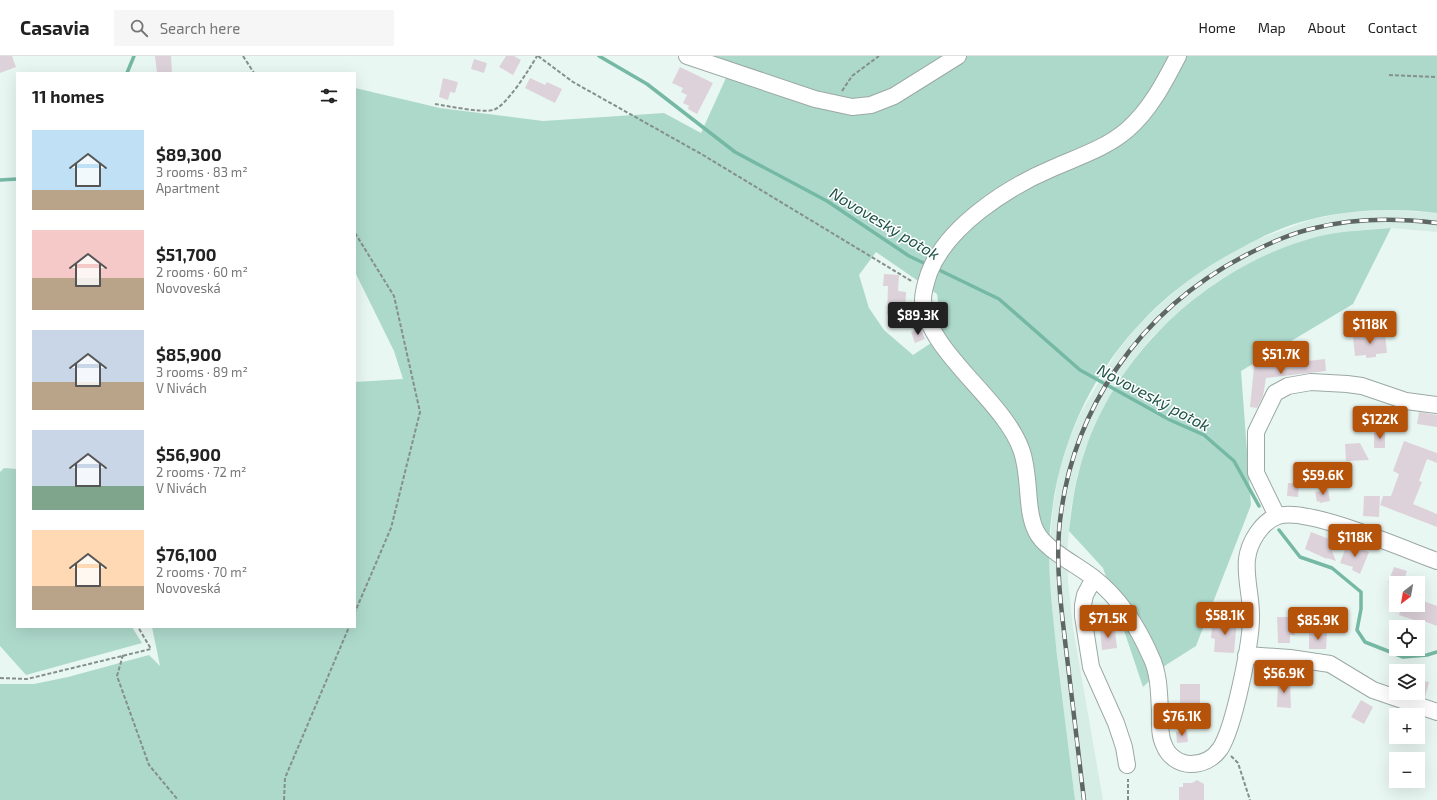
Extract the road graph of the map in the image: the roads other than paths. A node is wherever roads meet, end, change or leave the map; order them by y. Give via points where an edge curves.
1 (687, 56) edge
2 (958, 56) edge
3 (1178, 56) edge
4 (1437, 405) edge
5 (1277, 516) junction
6 (1437, 561) edge
7 (1094, 578) junction
8 (1246, 655) junction
9 (1437, 712) edge
10 (1127, 765) road end

1 - 2 street via 815,99 852,106 880,102 894,96
3 - 7 street via 1161,88 1126,131 1107,144 1037,174 956,230 936,257 924,289 923,303 931,328 1003,418 1021,448 1036,531 1042,540
4 - 5 street via 1406,401 1362,386 1347,384 1311,382 1288,386 1275,393 1256,432 1256,473
5 - 6 street via 1294,514 1328,521
5 - 8 street via 1265,524 1250,546 1247,560 1252,618
7 - 8 street via 1119,601 1145,643 1157,668 1163,745 1170,756 1185,764 1204,762 1222,747 1236,704
7 - 10 street via 1083,605 1091,668 1116,723
8 - 9 street via 1330,664 1373,690

